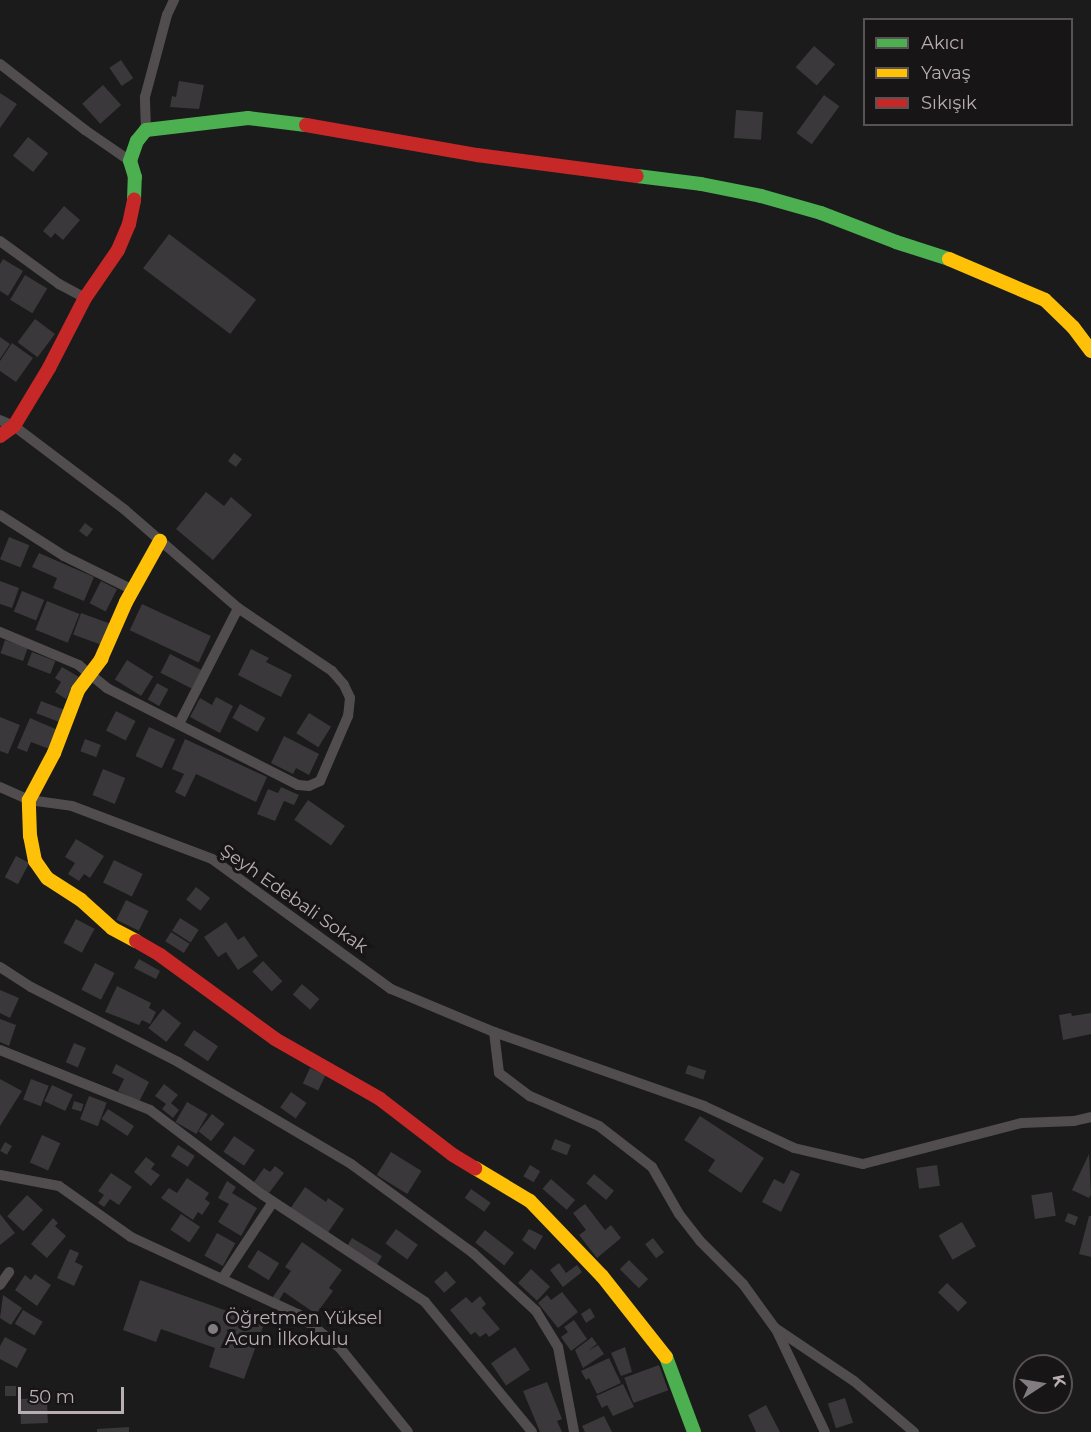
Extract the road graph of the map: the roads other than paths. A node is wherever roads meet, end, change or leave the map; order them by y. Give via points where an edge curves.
1 (174, 0) edge
2 (0, 64) edge
3 (146, 130) junction
4 (130, 160) junction
5 (0, 242) edge
6 (85, 298) junction
7 (1091, 351) edge
8 (0, 420) edge
9 (14, 426) junction
10 (0, 436) edge
11 (0, 515) edge
12 (160, 541) junction
13 (133, 590) junction
14 (238, 608) junction
15 (0, 632) edge
16 (91, 676) junction
17 (179, 724) junction
18 (0, 787) edge
19 (29, 800) junction
20 (0, 967) edge
21 (494, 1032) junction
22 (0, 1050) edge
23 (1091, 1117) edge
24 (1, 1178) edge
25 (273, 1202) junction
26 (9, 1272) dead end
27 (222, 1279) junction
28 (0, 1285) edge
29 (775, 1328) junction
30 (408, 1432) edge
31 (532, 1432) edge
32 (574, 1432) edge
33 (694, 1432) edge
34 (825, 1432) edge
35 (914, 1432) edge

1 - 3 street via 145,97
2 - 4 street
3 - 4 street via 136,141
3 - 7 street via 248,118 289,122 477,155 624,172 761,196 941,255 1023,289 1045,300
4 - 6 street via 135,177 129,224 118,250
5 - 6 street
6 - 9 street
8 - 9 street
9 - 10 street
9 - 12 street
11 - 13 street via 64,556
12 - 13 street
12 - 14 street
13 - 16 street
14 - 17 street
14 - 17 street via 332,671 344,685 350,698 348,716 320,781 298,785
15 - 16 street via 79,665
16 - 17 street
16 - 19 street via 78,690 54,753
18 - 19 street, Şeyh Edebali Sokak
19 - 21 street, Şeyh Edebali Sokak via 72,806 212,859 391,989
19 - 33 street via 35,861 47,878 81,900 112,928 160,956 275,1039 380,1099 453,1155 530,1201 602,1276 668,1359
20 - 32 street via 31,987 178,1062 351,1164 473,1252 536,1311 558,1347
21 - 23 street, Şeyh Edebali Sokak via 704,1106 794,1148 863,1164 1022,1124
21 - 29 street via 499,1073 530,1096 599,1126 652,1167 693,1232 743,1284
22 - 25 street via 150,1110
24 - 27 street via 59,1186 131,1237
25 - 27 street
25 - 31 street via 425,1302
26 - 28 street
27 - 30 street via 298,1314 331,1341
29 - 34 street
29 - 35 street via 854,1382

